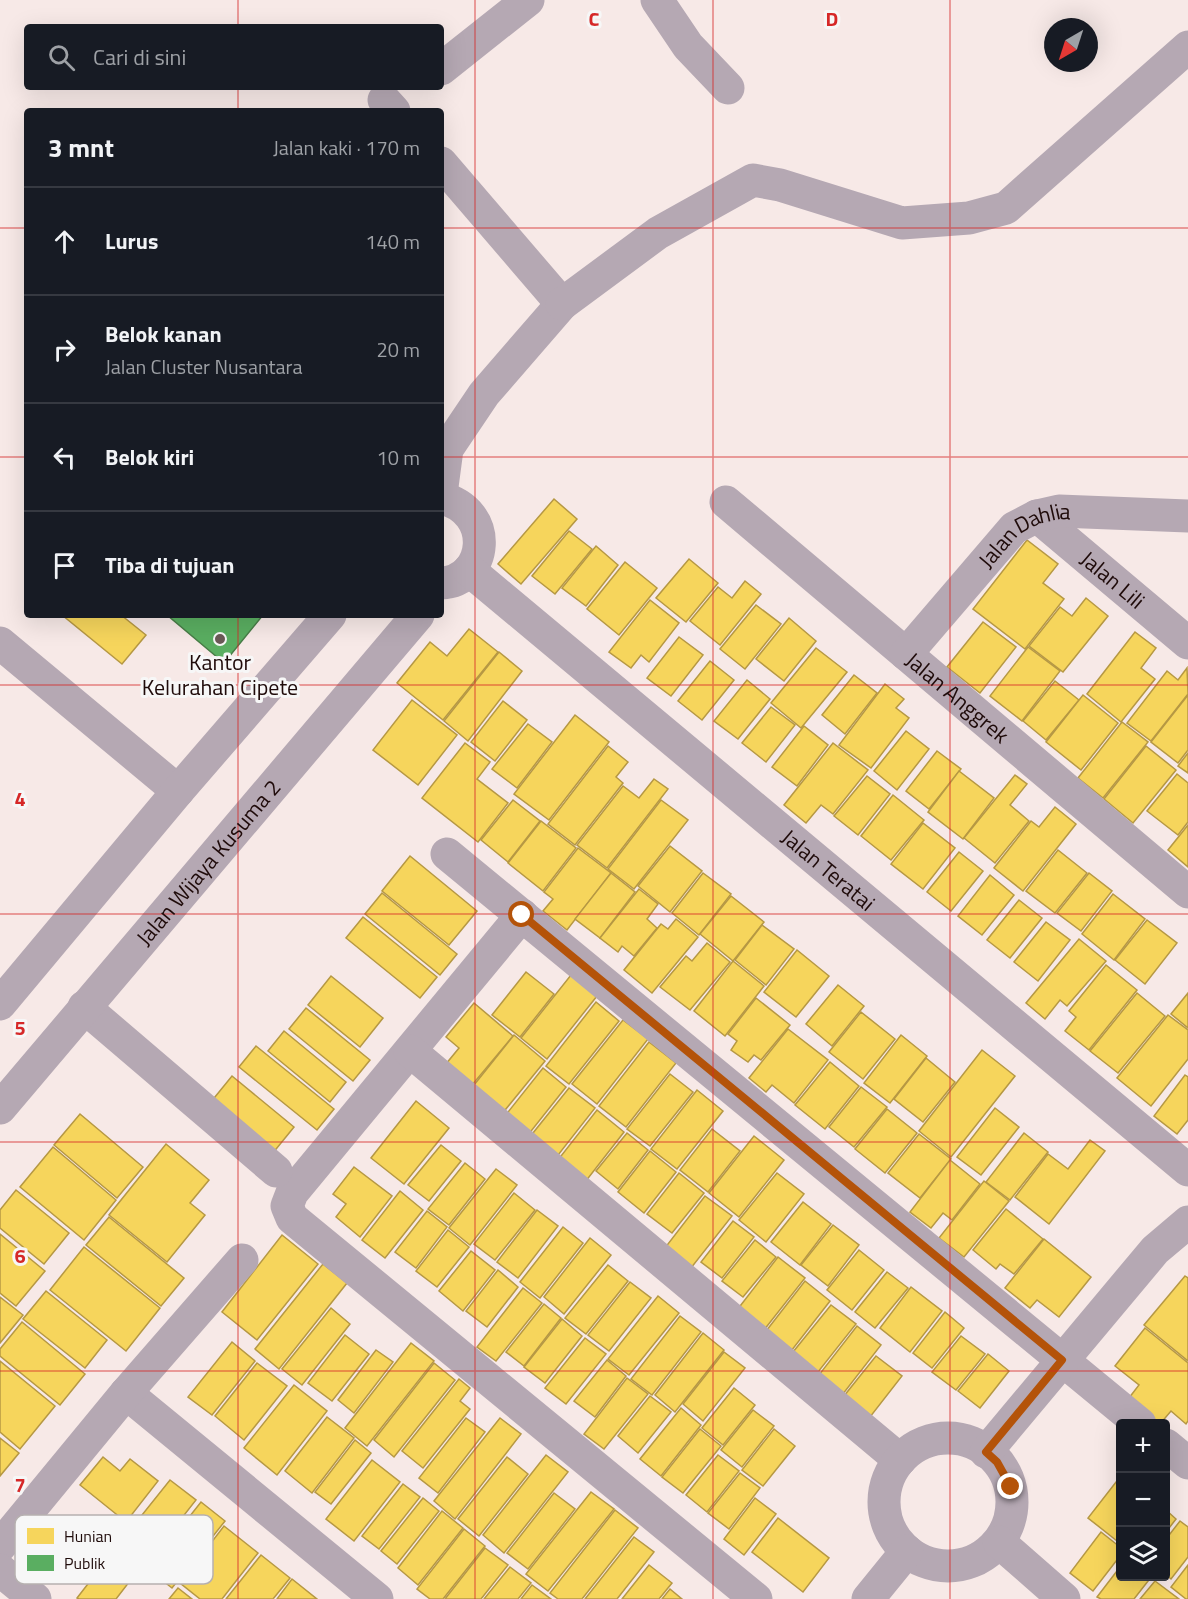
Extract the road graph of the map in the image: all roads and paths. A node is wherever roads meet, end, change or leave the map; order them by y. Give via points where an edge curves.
1 (528, 0) edge
2 (657, 0) edge
3 (1188, 47) edge
4 (444, 67) edge
5 (728, 88) dead end
6 (444, 166) edge
7 (562, 304) junction
8 (444, 472) edge
9 (444, 498) edge
10 (726, 502) dead end
11 (1037, 516) junction
12 (1188, 516) edge
13 (449, 581) edge
14 (327, 618) edge
15 (415, 618) edge
16 (0, 643) edge
17 (1188, 643) edge
18 (906, 654) junction
19 (178, 791) junction
20 (447, 854) dead end
21 (1188, 892) edge
22 (522, 915) junction
23 (6, 984) edge
24 (84, 1007) junction
25 (410, 1051) junction
26 (0, 1108) edge
27 (1188, 1170) edge
28 (276, 1171) dead end
29 (1188, 1189) edge
30 (1188, 1222) edge
31 (1155, 1250) junction
32 (243, 1260) dead end
33 (1062, 1360) junction
34 (126, 1394) junction
35 (1134, 1419) edge
36 (1170, 1448) edge
37 (986, 1452) junction
38 (900, 1460) junction
39 (1188, 1463) edge
40 (26, 1515) edge
41 (15, 1528) edge
42 (999, 1542) junction
43 (0, 1546) edge
44 (907, 1551) junction
45 (0, 1570) edge
46 (15, 1582) edge
47 (17, 1584) edge
48 (35, 1599) edge
49 (377, 1599) edge
50 (756, 1599) edge
51 (868, 1599) edge
52 (1064, 1599) edge

1 - 4 street
2 - 5 street via 688,46
3 - 7 street via 1006,208 969,218 902,223 753,180 658,233
6 - 7 street
7 - 8 street via 484,394 447,449
9 - 13 street via 461,506 476,522 480,544 477,555
10 - 18 street, Jalan Anggrek
11 - 12 street, Jalan Dahlia via 1059,511
11 - 17 street, Jalan Lili
11 - 18 street, Jalan Dahlia via 1014,528
13 - 27 street, Jalan Teratai
14 - 19 street
15 - 24 street, Jalan Wijaya Kusuma 2
16 - 19 street
18 - 21 street, Jalan Anggrek
19 - 23 street
20 - 22 street
22 - 25 street
22 - 33 street
24 - 26 street, Jalan Wijaya Kusuma 2
24 - 28 street
25 - 38 street
25 - 50 street via 292,1193 287,1206 292,1218
29 - 31 street
30 - 31 street
31 - 33 street
32 - 34 street
33 - 35 street
33 - 37 street
34 - 40 street
34 - 49 street
36 - 39 street
37 - 38 street via 957,1439 941,1439 926,1442
37 - 42 street via 997,1462 1011,1487 1011,1516
38 - 44 street via 884,1500 885,1515 897,1541
41 - 43 street
42 - 44 street via 979,1558 955,1566 929,1563
42 - 52 street
44 - 51 street
45 - 46 street
47 - 48 street

